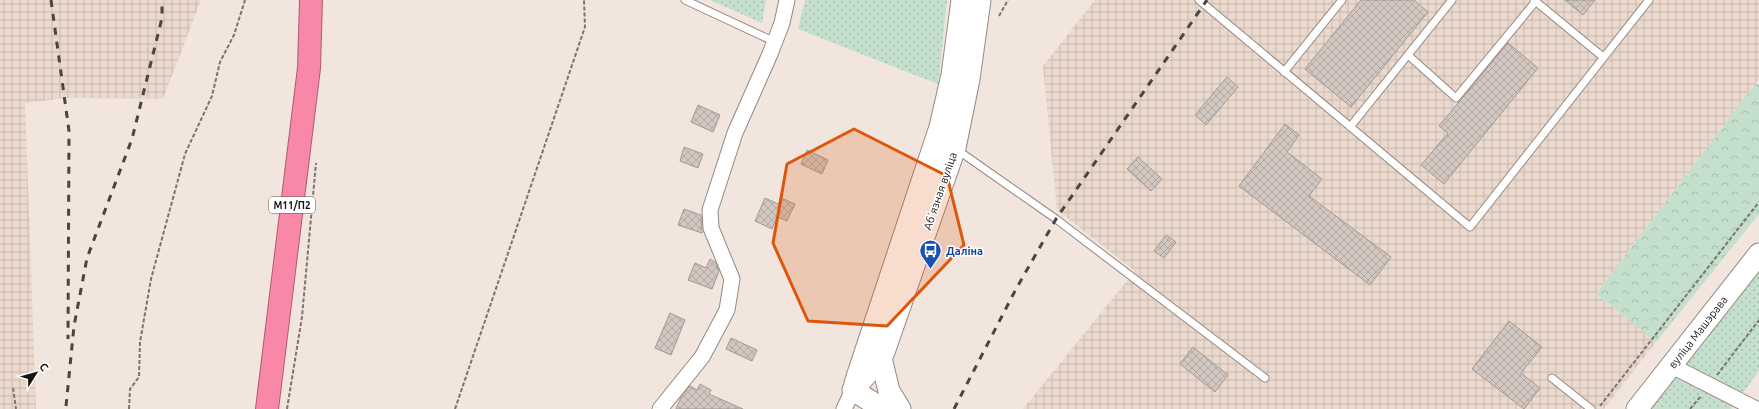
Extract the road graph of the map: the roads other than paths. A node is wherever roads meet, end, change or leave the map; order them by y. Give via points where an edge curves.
1 (311, 0) edge
2 (685, 0) edge
3 (788, 0) edge
4 (962, 0) edge
5 (980, 0) edge
6 (1198, 0) edge
7 (1342, 0) edge
8 (1452, 0) edge
9 (1648, 0) edge
10 (1535, 1) edge
11 (775, 42) junction
12 (1408, 55) junction
13 (1603, 57) junction
14 (1284, 72) junction
15 (1350, 127) junction
16 (946, 144) junction
17 (1759, 254) edge
18 (881, 358) junction
19 (1672, 366) junction
20 (1264, 378) dead end
21 (1552, 378) dead end
22 (853, 390) junction
23 (267, 409) edge
24 (660, 409) edge
25 (844, 409) edge
26 (883, 409) edge
27 (900, 409) edge
28 (1591, 409) edge
29 (1637, 409) edge
30 (1756, 409) edge

1 - 23 highway, М11/П2 via 309,68
2 - 11 lane
3 - 11 street
4 - 16 street, Абʼязная вуліца
5 - 16 street, Абʼязная вуліца via 969,79
6 - 14 lane
7 - 14 lane
8 - 12 lane
9 - 13 lane
10 - 12 lane via 1456,98
10 - 13 lane
11 - 24 street via 735,133 710,210 711,228 732,279 727,310 702,357
12 - 15 lane
13 - 15 lane via 1470,226
14 - 15 lane
16 - 18 street, Абʼязная вуліца
16 - 20 lane via 1056,219
16 - 22 street, Абʼязная вуліца
17 - 19 street, вуліца Машэрава
18 - 22 street, Абʼязная вуліца
18 - 27 street via 889,391
19 - 29 street, вуліца Машэрава
19 - 30 street
21 - 28 lane
22 - 25 street, Абʼязная вуліца
22 - 26 street

